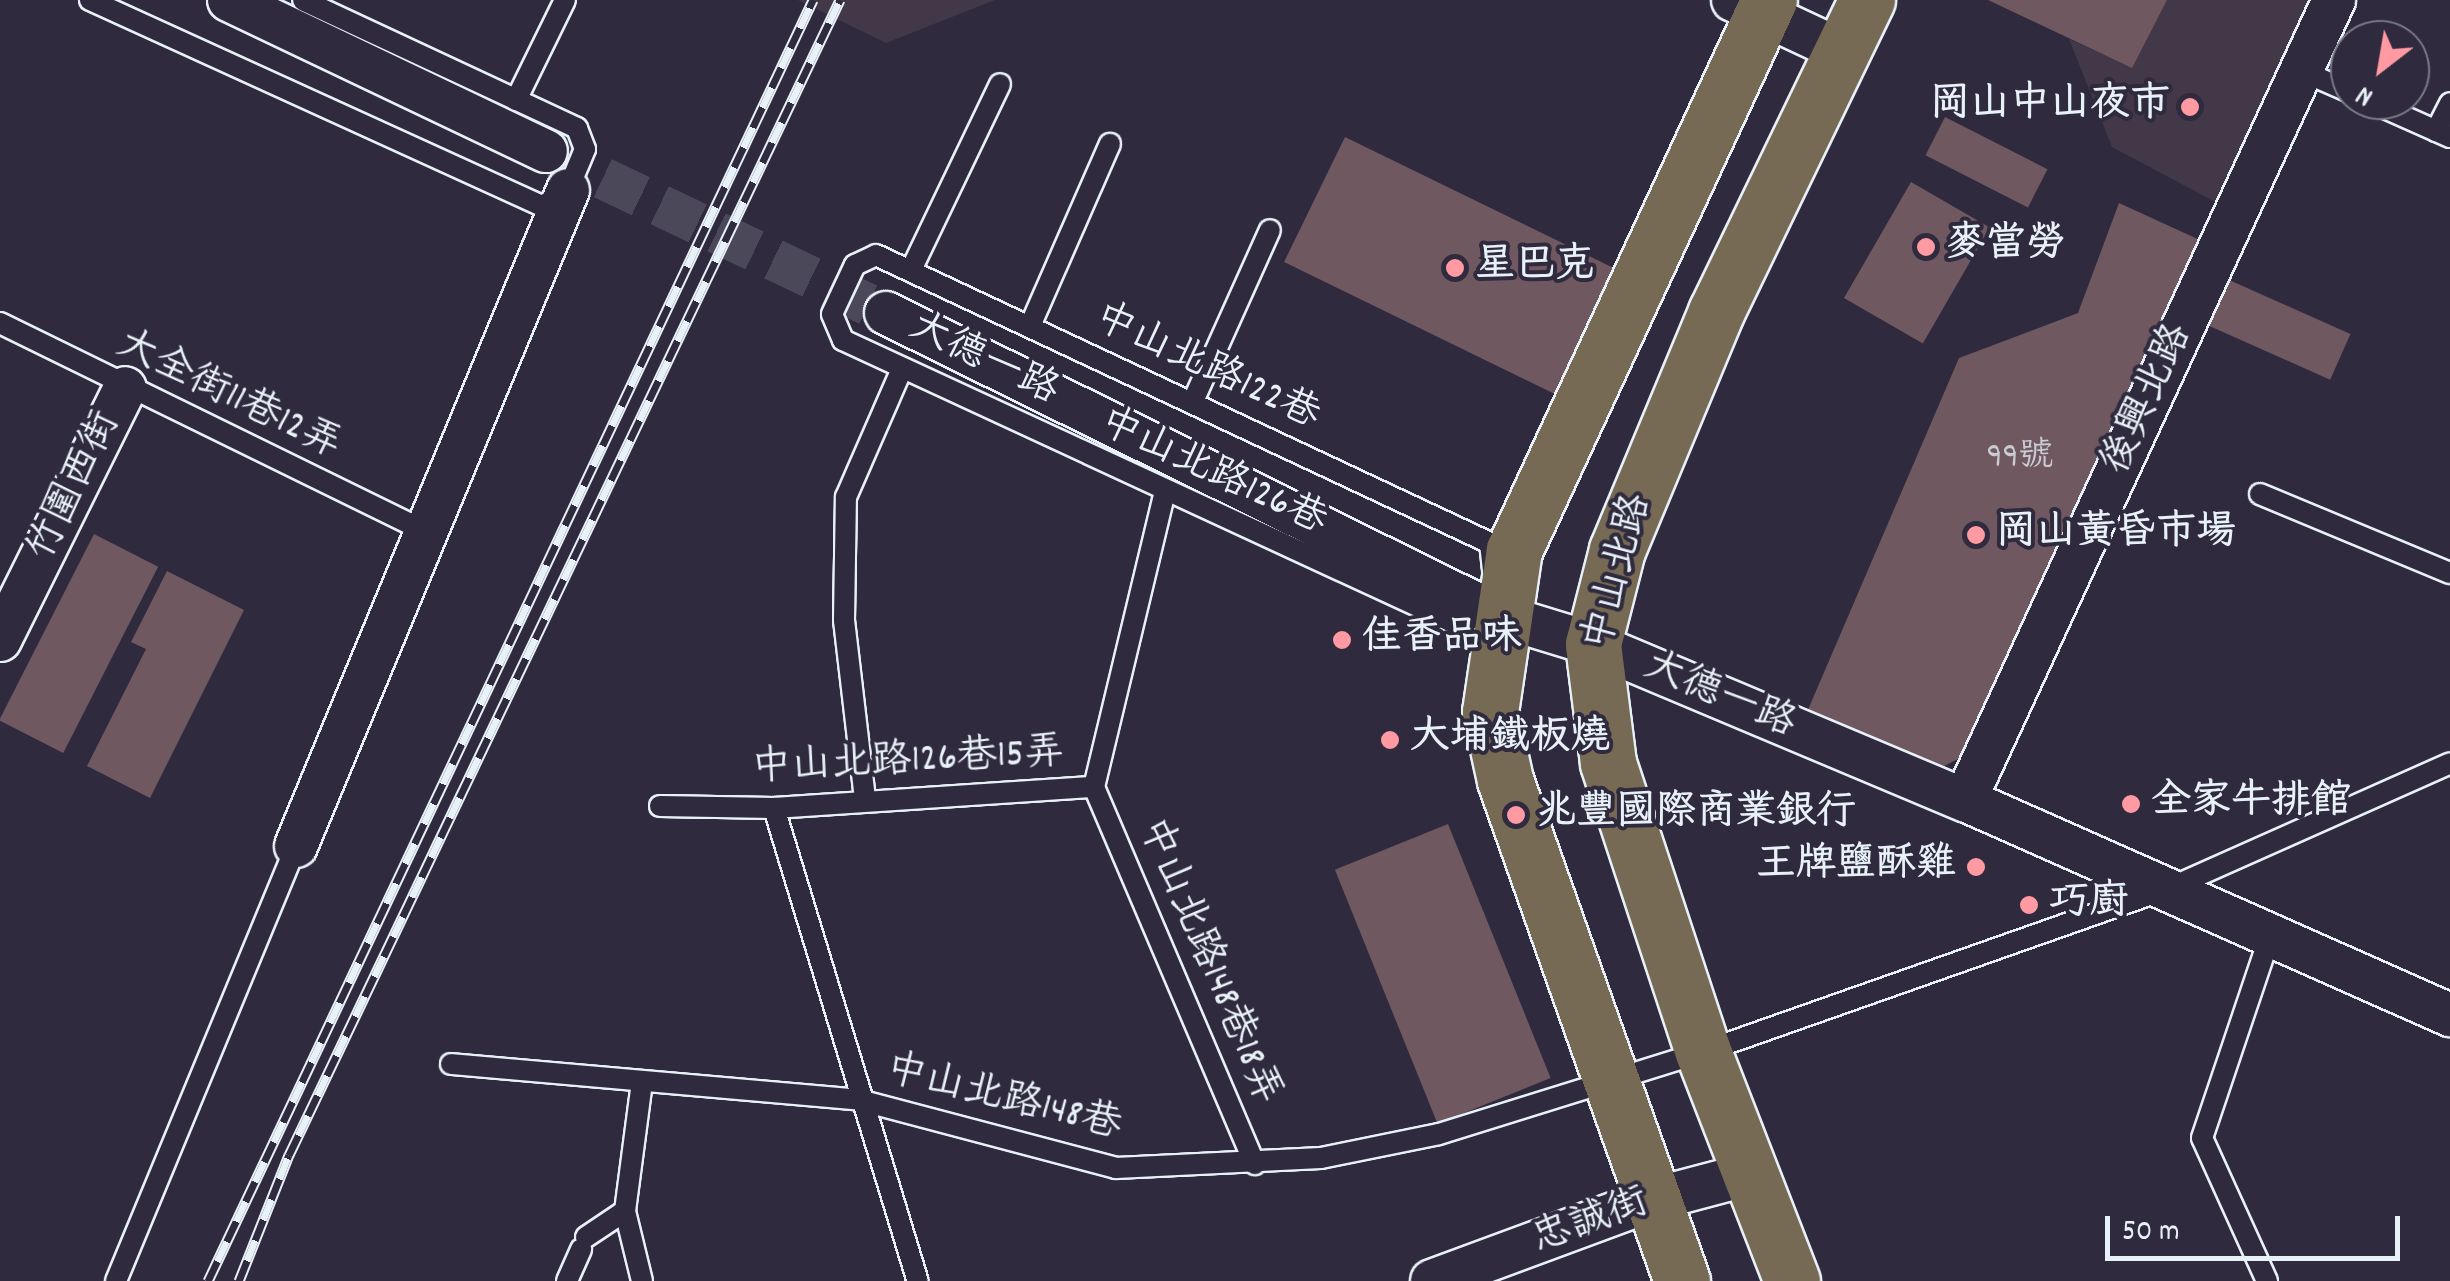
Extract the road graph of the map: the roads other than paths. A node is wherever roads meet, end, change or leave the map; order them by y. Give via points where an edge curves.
1 (90, 0) edge
2 (229, 0) edge
3 (303, 0) edge
4 (565, 0) edge
5 (1867, 0) edge
6 (2334, 0) edge
7 (1754, 5) edge
8 (1842, 51) junction
9 (2302, 71) junction
10 (2330, 83) edge
11 (1000, 84) dead end
12 (516, 100) junction
13 (2450, 103) edge
14 (2412, 120) edge
15 (2443, 134) edge
16 (1110, 144) dead end
17 (546, 151) tunnel mouth
18 (568, 190) junction
19 (1270, 230) dead end
20 (911, 270) junction
21 (842, 292) joint
22 (886, 313) tunnel mouth
23 (0, 323) edge
24 (1030, 326) junction
25 (902, 370) junction
26 (126, 388) junction
27 (1194, 399) junction
28 (1164, 492) junction
29 (2260, 494) dead end
30 (426, 532) junction
31 (2450, 573) edge
32 (1498, 614) junction
33 (0, 640) edge
34 (1593, 644) junction
35 (2450, 763) edge
36 (1094, 787) junction
37 (865, 799) junction
38 (1964, 800) junction
39 (660, 806) dead end
40 (774, 808) junction
41 (296, 846) joint
42 (2172, 887) junction
43 (2272, 930) junction
44 (2450, 1015) edge
45 (1703, 1052) junction
46 (452, 1064) dead end
47 (1612, 1080) junction
48 (642, 1082) junction
49 (860, 1100) junction
50 (1255, 1164) junction
51 (1753, 1174) junction
52 (1651, 1200) junction
53 (625, 1211) junction
54 (116, 1281) edge
55 (567, 1281) edge
56 (642, 1281) edge
57 (918, 1281) edge
58 (1432, 1281) edge
59 (1682, 1281) edge
60 (1792, 1281) edge
61 (2266, 1281) edge

1 - 18 lane via 543,206
2 - 17 street
3 - 12 lane
4 - 12 lane
5 - 8 main road, 中山北路
6 - 9 street, 後興北路
7 - 8 street
7 - 32 main road via 1544,474
8 - 34 main road, 中山北路 via 1643,484
9 - 10 lane
9 - 38 street, 後興北路
11 - 20 lane
12 - 18 lane via 577,128 585,149
13 - 15 lane
14 - 15 lane
16 - 24 lane
18 - 30 street
19 - 27 lane
20 - 21 lane, 中山北路122巷 via 862,256
20 - 24 lane, 中山北路122巷
21 - 25 lane, 中山北路126巷 via 831,329
22 - 32 street, 大德一路
23 - 26 lane, 大全街11巷12弄
24 - 27 lane, 中山北路122巷
25 - 28 lane, 中山北路126巷
25 - 37 lane via 846,497 844,620
26 - 30 lane, 大全街11巷12弄
26 - 33 street, 竹圍西街
27 - 32 lane, 中山北路122巷 via 1490,543
28 - 32 lane, 中山北路126巷 via 1450,621
28 - 36 lane, 中山北路126巷15弄
29 - 31 lane
30 - 41 street
32 - 34 street, 大德一路
32 - 47 main road via 1490,712 1504,780
34 - 38 street, 大德一路
34 - 45 main road, 中山北路 via 1608,762
35 - 42 lane, 中山北路148巷
36 - 37 lane, 中山北路126巷15弄
36 - 50 lane, 中山北路148巷18弄
37 - 40 lane, 中山北路126巷15弄
38 - 42 street, 大德一路
39 - 40 lane, 中山北路126巷15弄
40 - 49 lane
41 - 54 lane
42 - 43 street, 大德一路
42 - 45 lane, 中山北路148巷
43 - 44 street, 大德一路
43 - 61 lane via 2202,1138
45 - 47 lane, 中山北路148巷
45 - 51 main road, 中山北路
46 - 48 lane, 中山北路148巷
47 - 50 lane, 中山北路148巷 via 1439,1134
47 - 52 main road
48 - 49 lane, 中山北路148巷
48 - 53 lane
49 - 50 lane, 中山北路148巷 via 1116,1168
49 - 57 lane
51 - 52 street, 忠誠街
51 - 60 main road, 中山北路
52 - 58 street, 忠誠街
52 - 59 main road
53 - 55 lane via 584,1243
53 - 56 lane

